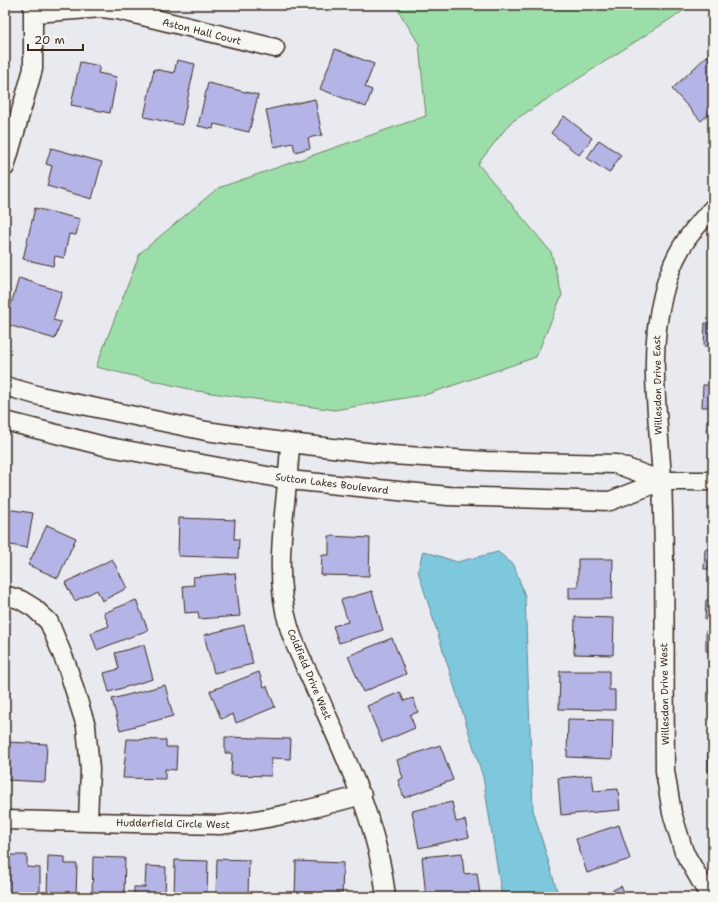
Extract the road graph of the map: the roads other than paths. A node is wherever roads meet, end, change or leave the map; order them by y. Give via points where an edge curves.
1 (34, 9) edge
2 (275, 48) dead end
3 (5, 167) edge
4 (713, 208) edge
5 (5, 386) edge
6 (5, 421) edge
7 (290, 444) junction
8 (289, 480) junction
9 (662, 481) junction
10 (713, 481) edge
11 (5, 595) edge
12 (362, 795) junction
13 (5, 820) edge
14 (88, 822) junction
15 (386, 897) edge
16 (710, 897) edge

1 - 2 street, Aston Hall Court via 118,10
1 - 3 street via 33,69
4 - 9 street, Willesdon Drive East via 694,228 676,254 655,338 655,411
5 - 7 street, Sutton Lakes Boulevard via 40,396 206,431
6 - 8 street, Sutton Lakes Boulevard via 104,446
7 - 8 street, Coldfield Drive West
7 - 9 street, Sutton Lakes Boulevard via 392,455 486,461 616,464
8 - 9 street, Sutton Lakes Boulevard via 448,496 610,501
8 - 12 street, Coldfield Drive West via 281,548 281,582 289,628
9 - 10 street, Sutton Lakes Boulevard
9 - 16 street, Willesdon Drive West via 665,771 672,813 684,852
11 - 14 street via 21,600 49,622 67,666 86,726 90,769
12 - 14 street, Hudderfield Circle West via 254,822 220,825
12 - 15 street, Coldfield Drive West via 383,865
13 - 14 street, Hudderfield Circle West

